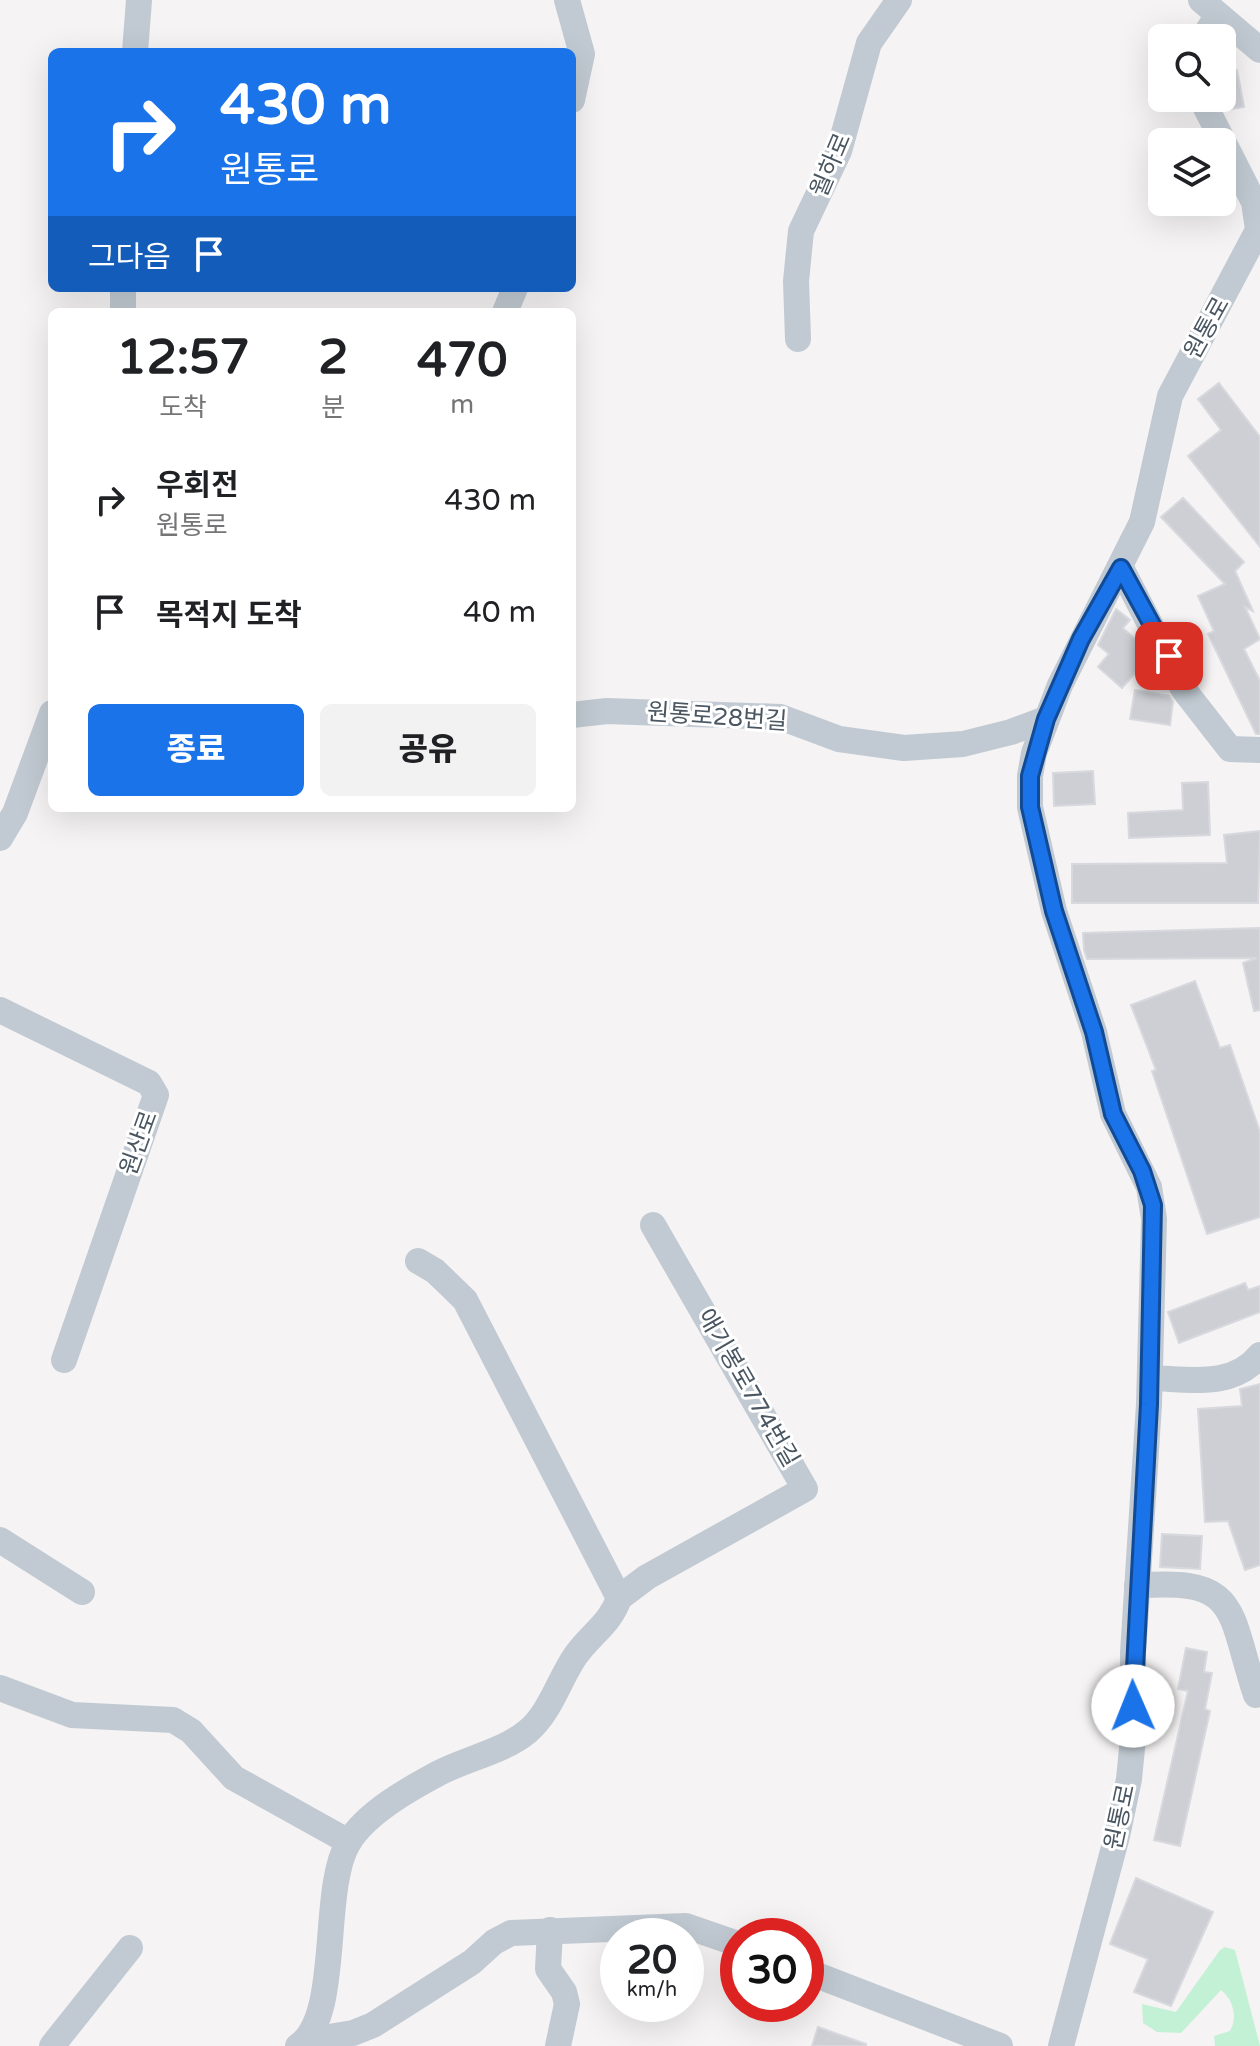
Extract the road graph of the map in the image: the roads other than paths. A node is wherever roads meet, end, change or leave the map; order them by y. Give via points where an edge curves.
1 (139, 0) edge
2 (567, 0) edge
3 (899, 0) edge
4 (1210, 8) edge
5 (135, 48) edge
6 (1260, 50) edge
7 (576, 82) edge
8 (1208, 112) edge
9 (798, 339) dead end
10 (1121, 568) junction
11 (576, 715) edge
12 (1046, 719) junction
13 (48, 724) edge
14 (1260, 750) edge
15 (0, 838) edge
16 (0, 1010) edge
17 (653, 1225) dead end
18 (418, 1261) dead end
19 (1260, 1355) edge
20 (64, 1360) dead end
21 (1150, 1378) junction
22 (0, 1540) edge
23 (1137, 1586) junction
24 (82, 1592) dead end
25 (619, 1598) junction
26 (0, 1688) edge
27 (1256, 1695) dead end
28 (349, 1842) junction
29 (550, 1930) junction
30 (720, 1938) edge
31 (130, 1948) dead end
32 (824, 1978) edge
33 (372, 2037) edge
34 (302, 2044) edge
35 (52, 2046) edge
36 (558, 2046) edge
37 (1000, 2046) edge
38 (1061, 2046) edge

1 - 5 street
2 - 7 street via 582,54
3 - 9 street, 월하로 via 869,43 839,151 801,231
4 - 6 street
8 - 10 street, 원통로 via 1254,202 1258,230 1170,396 1142,522
10 - 12 street, 원통로 via 1081,639
10 - 14 street via 1191,701 1230,749
11 - 12 street, 원통로28번길 via 780,717 839,739 904,748 963,744
12 - 21 street, 원통로 via 1030,776 1041,862 1094,1032 1113,1114 1153,1205
13 - 15 street via 15,813
16 - 20 street, 원산로 via 149,1083 156,1095
17 - 25 street, 애기봉로774번길 via 805,1489
18 - 25 street via 465,1300
19 - 21 street via 1228,1377
21 - 23 street, 원통로
22 - 24 street
23 - 27 street via 1197,1585 1214,1593 1231,1616
23 - 38 street, 원통로 via 1129,1779
25 - 28 street, 애기봉로774번길 via 612,1618 581,1648 528,1731 440,1773 363,1825
26 - 28 street via 72,1715 173,1720 191,1731 234,1778
28 - 34 street, 애기봉로774번길 via 333,1891 323,2001
29 - 30 street via 686,1926
29 - 33 street via 511,1933
29 - 36 street via 548,1969 567,2004
31 - 35 street
32 - 37 street
33 - 34 street

